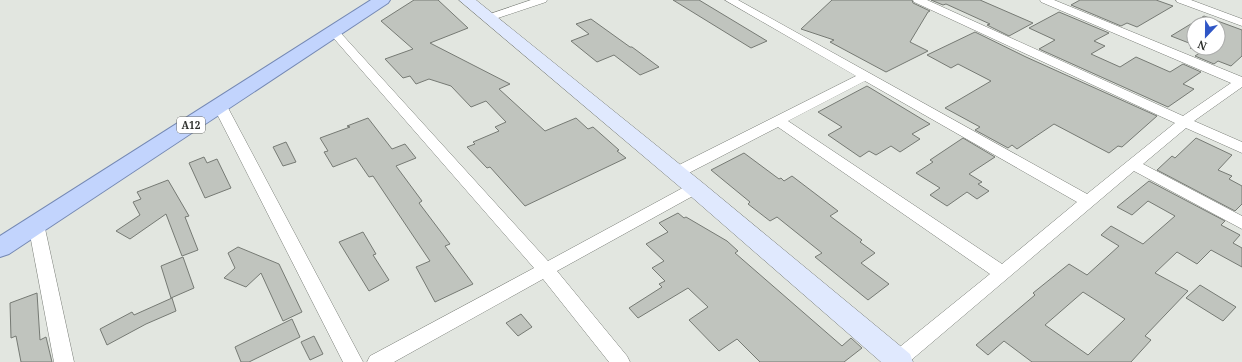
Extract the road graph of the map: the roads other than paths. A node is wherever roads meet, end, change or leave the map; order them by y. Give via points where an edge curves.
1 (382, 0) edge
2 (467, 0) edge
3 (542, 0) edge
4 (730, 0) edge
5 (918, 0) edge
6 (1045, 0) edge
7 (1181, 0) edge
8 (488, 18) junction
9 (1242, 23) edge
10 (334, 32) junction
11 (866, 76) junction
12 (1242, 81) edge
13 (220, 106) junction
14 (779, 121) junction
15 (1185, 122) junction
16 (1242, 148) edge
17 (1134, 165) junction
18 (676, 173) junction
19 (695, 188) junction
20 (1089, 202) junction
21 (36, 224) junction
22 (1242, 224) edge
23 (0, 248) edge
24 (546, 270) junction
25 (1002, 274) junction
26 (899, 361) edge
27 (64, 362) edge
28 (354, 362) edge
29 (377, 362) edge
30 (620, 362) edge

1 - 10 main road, A12
2 - 8 street
3 - 8 street
4 - 11 street
5 - 15 street
6 - 12 street
7 - 9 street
8 - 18 street
10 - 13 main road, A12
10 - 24 street
11 - 14 street
11 - 20 street
12 - 15 street
13 - 21 main road, A12
13 - 28 street
14 - 18 street
14 - 25 street
15 - 16 street
15 - 17 street
17 - 20 street
17 - 22 street
18 - 19 street
19 - 24 street
19 - 26 street
20 - 25 street
21 - 23 main road, A12
21 - 27 street
24 - 29 street
24 - 30 street
25 - 26 street

